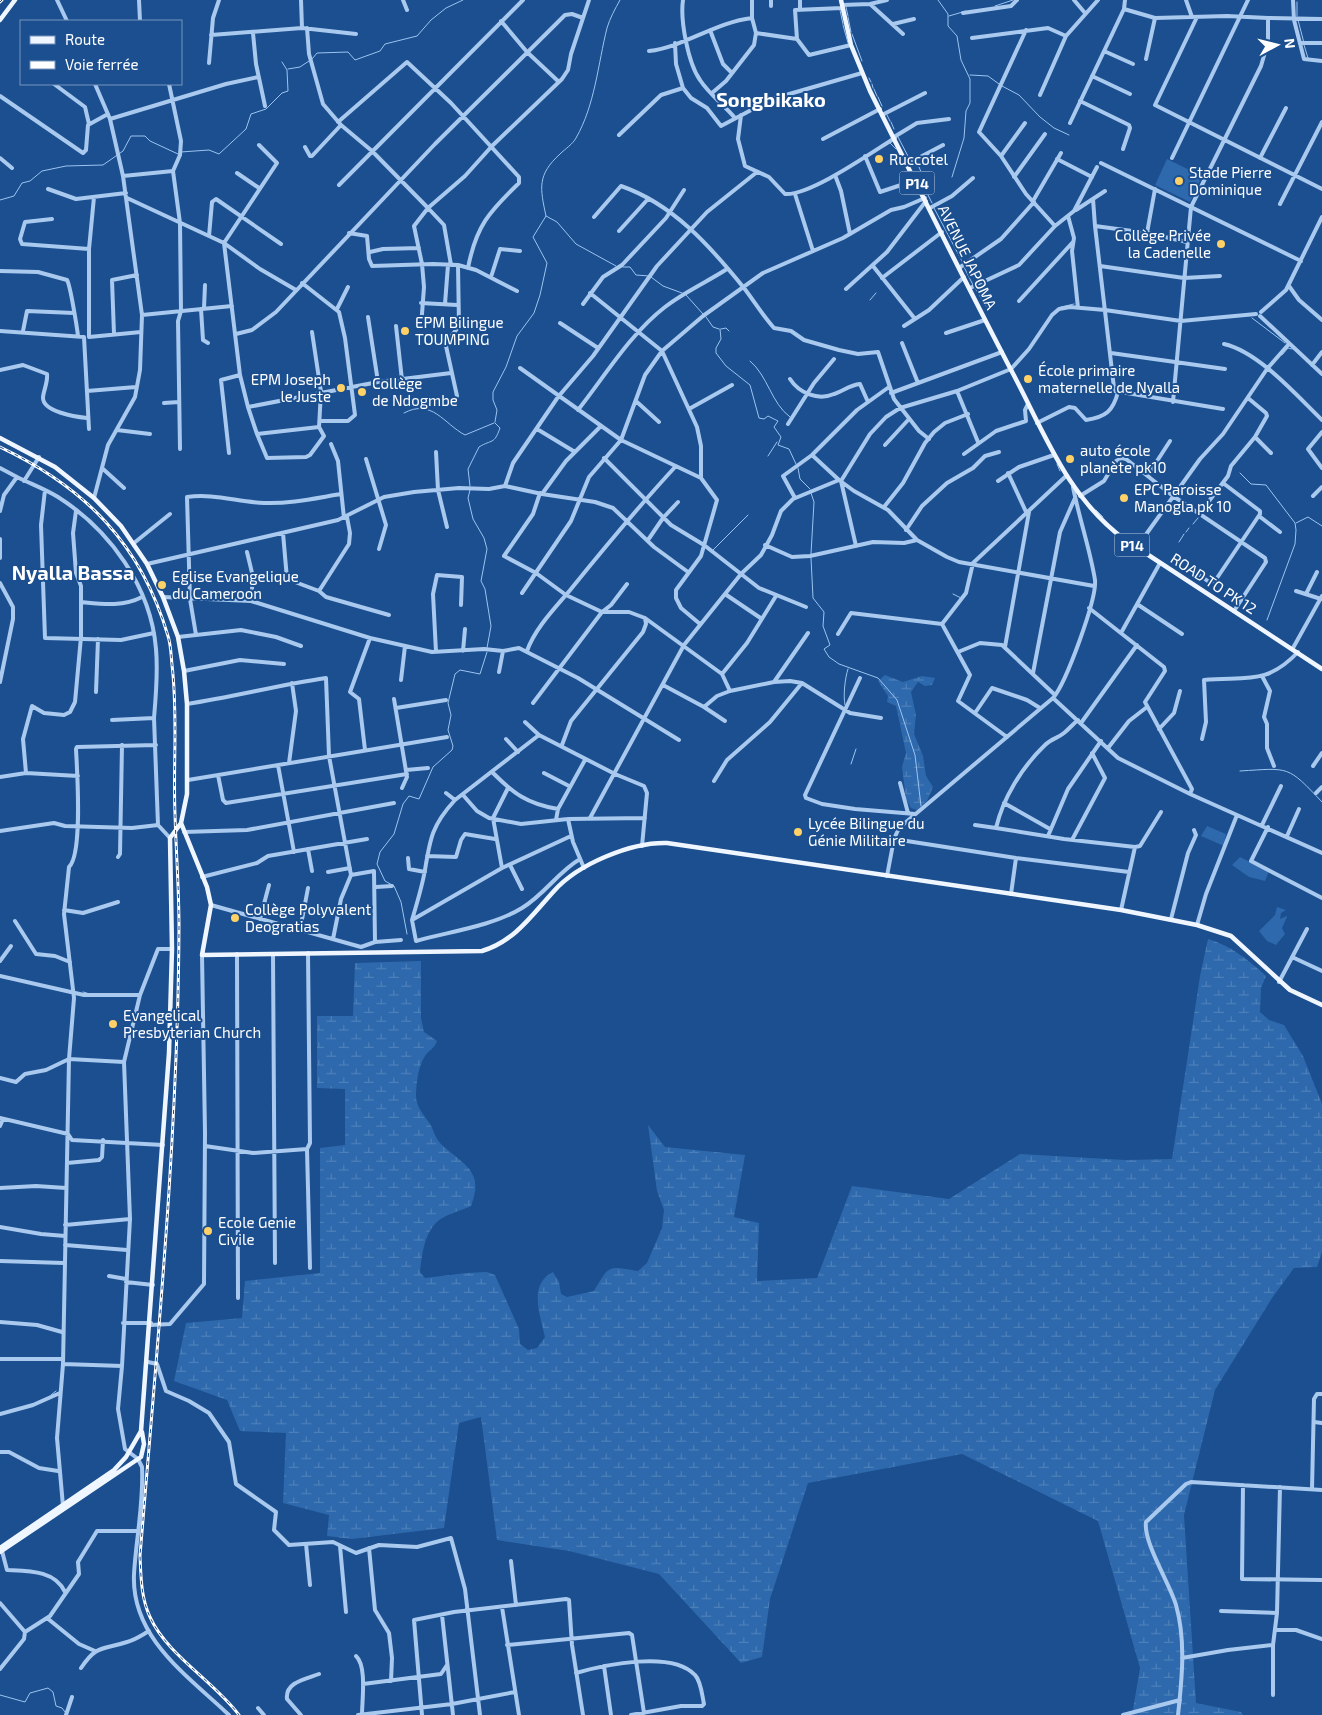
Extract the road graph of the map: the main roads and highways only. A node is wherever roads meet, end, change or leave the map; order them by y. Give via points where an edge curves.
1 (15, 0) edge
2 (842, 4) edge
3 (0, 20) edge
4 (1006, 360) joint
5 (0, 438) edge
6 (1322, 669) edge
7 (181, 823) junction
8 (1322, 1005) edge
9 (141, 1431) junction
10 (115, 1472) junction
11 (1, 1550) edge

1 - 3 main road
2 - 4 main road, AVENUE JAPOMA / P14 via 851,45 862,73
4 - 6 main road, ROAD TO PK 12 / P14 via 1077,497 1104,524
5 - 7 main road via 39,456 94,498 134,543 163,597 178,637 184,671 188,780
7 - 8 main road via 211,905 202,955 485,950 525,925 557,888 584,868 603,858 642,846 667,843 1121,910 1197,925 1231,936 1279,982 1300,997
7 - 9 main road via 170,838 172,949 169,1053
9 - 10 main road
9 - 10 main road via 143,1451 138,1459
10 - 11 main road

